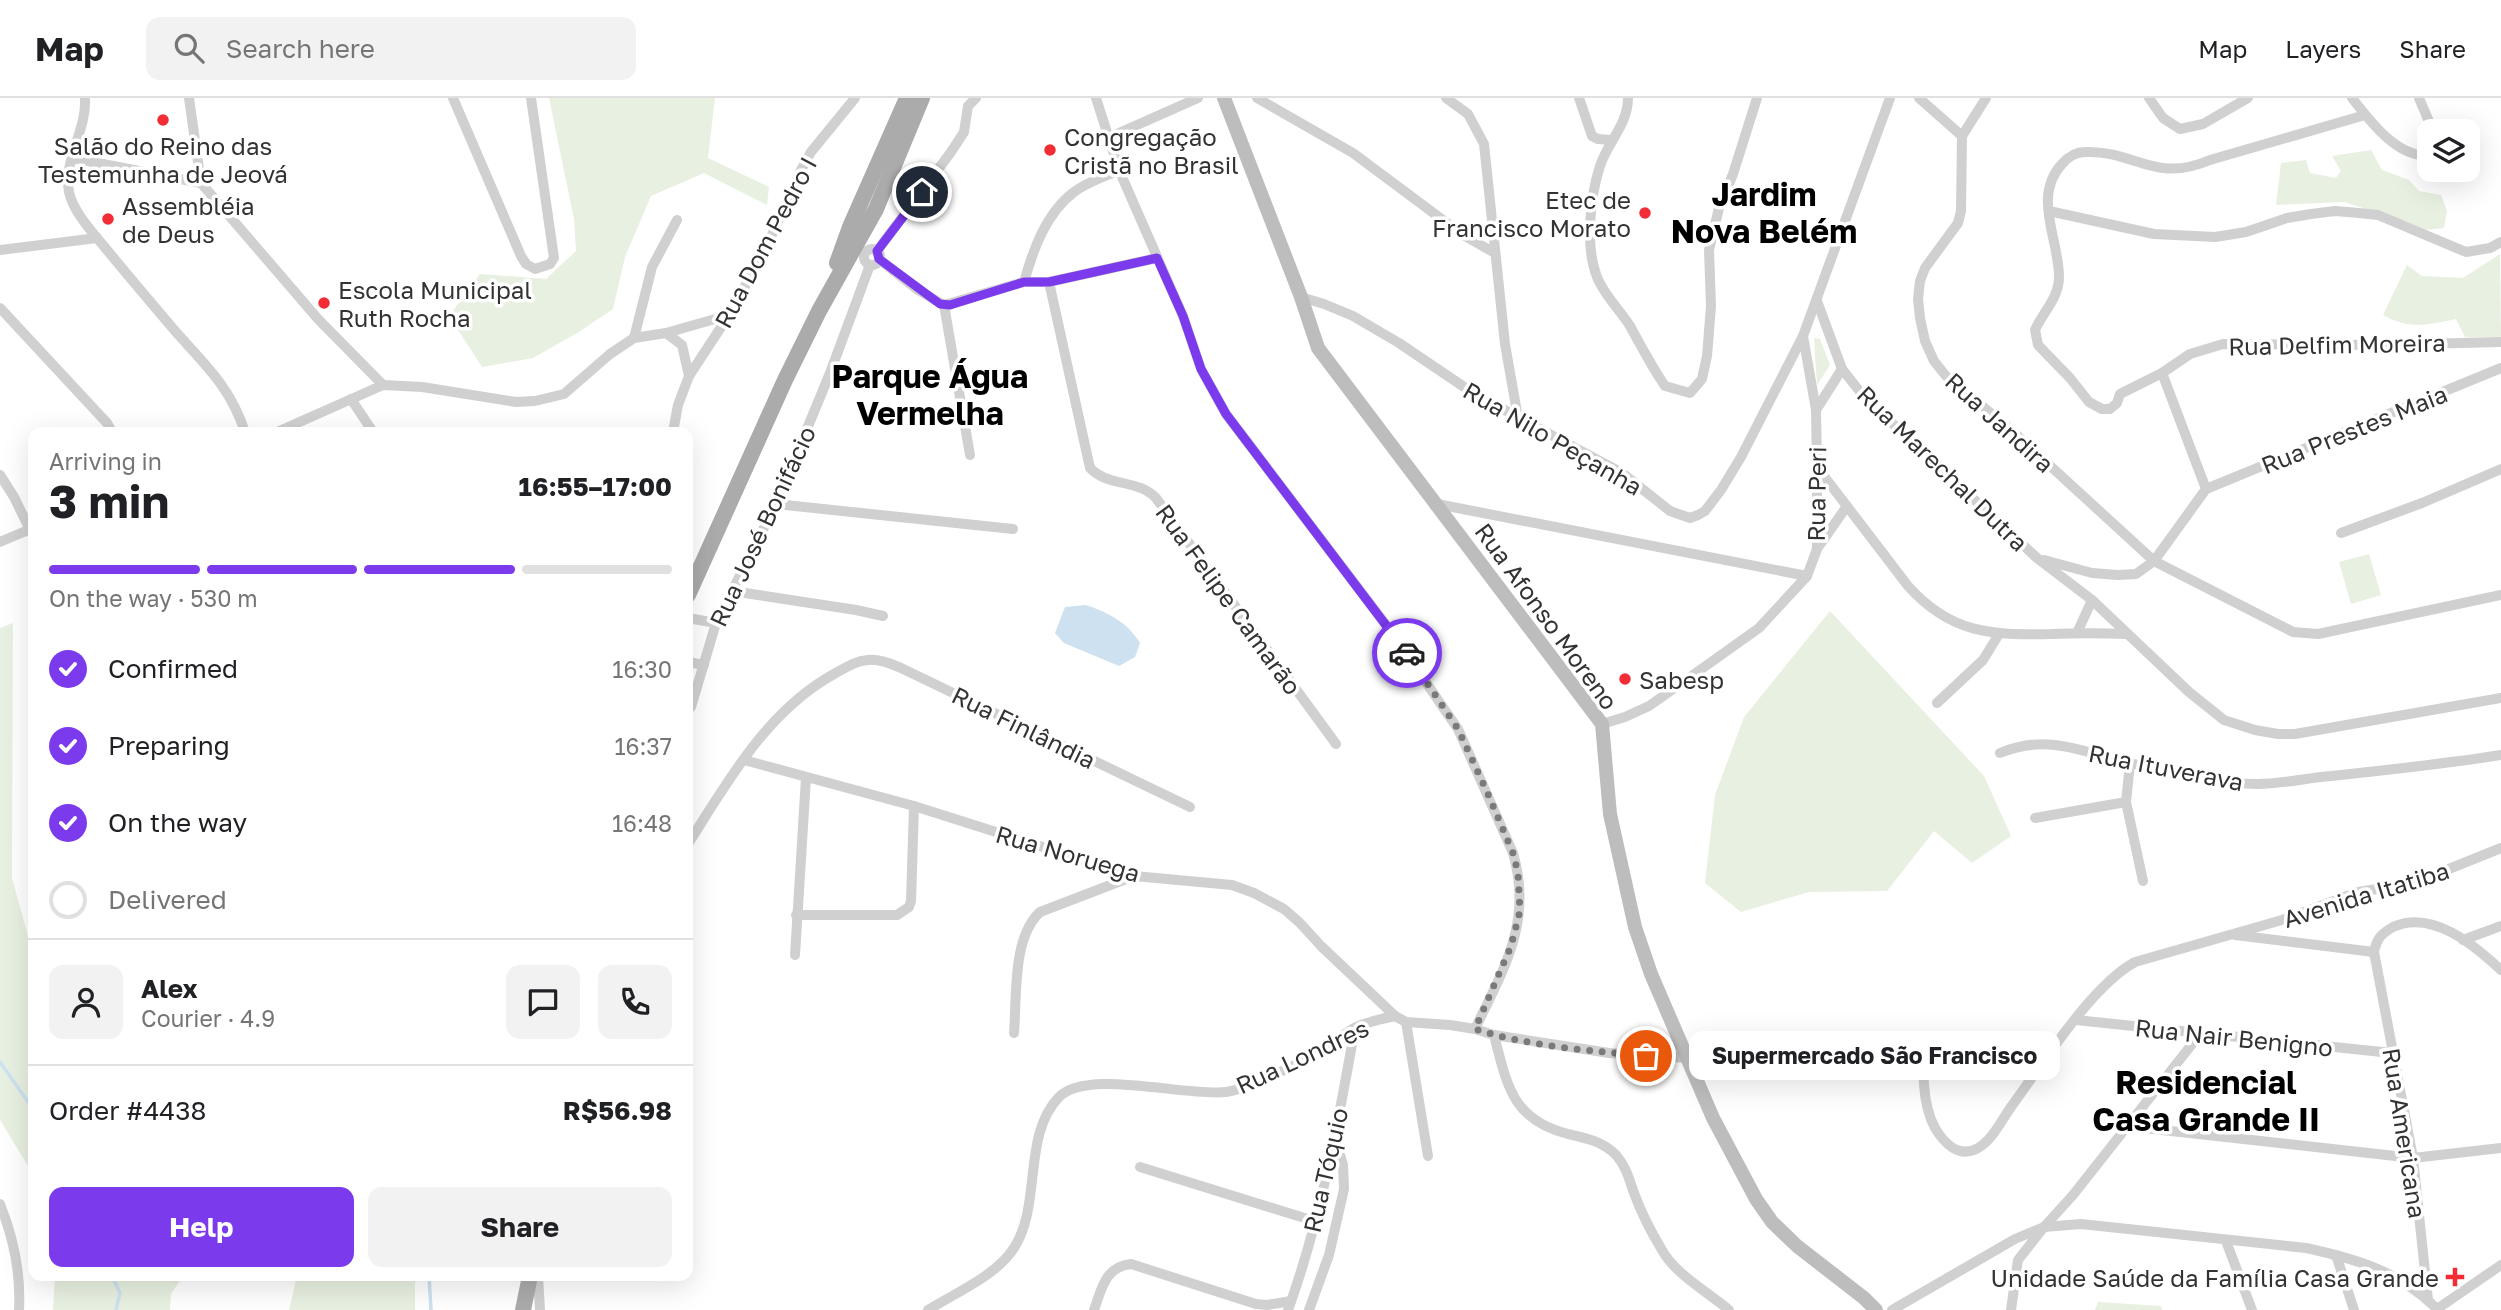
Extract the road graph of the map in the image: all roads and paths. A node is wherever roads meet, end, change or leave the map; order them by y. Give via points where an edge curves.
1 (85, 98) edge
2 (189, 98) edge
3 (453, 98) edge
4 (531, 98) edge
5 (855, 98) edge
6 (907, 98) edge
7 (922, 98) edge
8 (976, 98) edge
9 (1096, 98) edge
10 (1198, 98) edge
11 (1224, 98) edge
12 (1257, 98) edge
13 (1446, 98) edge
14 (1578, 98) edge
15 (1629, 98) edge
16 (1758, 98) edge
17 (1890, 98) edge
18 (1919, 98) edge
19 (1986, 98) edge
20 (2248, 98) edge
21 (2352, 98) edge
22 (2419, 98) edge
23 (2150, 101) edge
24 (2365, 115) junction
25 (2428, 119) edge
26 (1962, 136) junction
27 (1110, 137) junction
28 (1611, 140) junction
29 (2417, 155) edge
30 (72, 158) junction
31 (1119, 170) junction
32 (201, 183) junction
33 (2049, 211) junction
34 (677, 220) dead end
35 (97, 238) junction
36 (2501, 242) edge
37 (866, 249) junction
38 (0, 250) edge
39 (1495, 253) junction
40 (1157, 258) junction
41 (1024, 282) junction
42 (1049, 282) junction
43 (1301, 297) junction
44 (1817, 301) junction
45 (944, 305) junction
46 (0, 308) edge
47 (729, 315) junction
48 (666, 333) junction
49 (1803, 336) junction
50 (634, 338) junction
51 (2501, 342) edge
52 (2501, 368) edge
53 (1842, 369) junction
54 (2162, 373) junction
55 (689, 376) junction
56 (383, 385) junction
57 (351, 398) junction
58 (1816, 411) junction
59 (1518, 418) junction
60 (109, 427) edge
61 (243, 427) edge
62 (287, 427) edge
63 (370, 427) edge
64 (674, 427) edge
65 (970, 455) dead end
66 (1817, 467) junction
67 (2501, 469) edge
68 (0, 475) edge
69 (2206, 489) junction
70 (776, 504) junction
71 (1437, 504) junction
72 (1847, 506) junction
73 (28, 523) edge
74 (1013, 529) dead end
75 (28, 532) edge
76 (2341, 533) dead end
77 (0, 542) edge
78 (1817, 549) junction
79 (2037, 558) junction
80 (2154, 561) junction
81 (1807, 576) junction
82 (693, 582) edge
83 (732, 591) junction
84 (2501, 595) edge
85 (2092, 600) junction
86 (883, 616) dead end
87 (693, 619) edge
88 (716, 623) junction
89 (2077, 633) junction
90 (2127, 634) junction
91 (1999, 635) junction
92 (693, 663) edge
93 (704, 665) junction
94 (2501, 698) edge
95 (693, 701) edge
96 (1937, 704) dead end
97 (1602, 724) junction
98 (1336, 744) dead end
99 (2000, 753) dead end
100 (2501, 755) edge
101 (744, 760) junction
102 (2130, 763) junction
103 (806, 778) junction
104 (2126, 802) junction
105 (914, 806) junction
106 (1190, 807) dead end
107 (2035, 818) dead end
108 (693, 836) edge
109 (2501, 848) edge
110 (1135, 876) junction
111 (2143, 881) dead end
112 (796, 915) junction
113 (2501, 926) edge
114 (2229, 934) junction
115 (2463, 940) junction
116 (2374, 952) junction
117 (796, 956) dead end
118 (2501, 970) edge
119 (1395, 1016) junction
120 (2076, 1020) junction
121 (1406, 1022) junction
122 (1355, 1028) junction
123 (1475, 1029) junction
124 (1014, 1033) dead end
125 (2200, 1034) junction
126 (1494, 1035) junction
127 (1928, 1039) dead end
128 (2392, 1053) junction
129 (1687, 1058) junction
130 (2126, 1126) junction
131 (1335, 1138) junction
132 (2501, 1148) edge
133 (1428, 1156) dead end
134 (2413, 1158) junction
135 (1140, 1167) dead end
136 (0, 1204) edge
137 (1314, 1221) junction
138 (2043, 1227) junction
139 (2226, 1241) junction
140 (2336, 1255) junction
141 (2501, 1265) edge
142 (529, 1281) edge
143 (538, 1281) edge
144 (2428, 1300) junction
145 (1290, 1305) edge
146 (2437, 1309) edge
147 (19, 1310) edge
148 (523, 1310) edge
149 (540, 1310) edge
150 (928, 1310) edge
151 (1094, 1310) edge
152 (1309, 1310) edge
153 (1729, 1310) edge
154 (1875, 1310) edge
155 (1892, 1310) edge
156 (2011, 1310) edge
157 (2252, 1310) edge
158 (2354, 1310) edge

1 - 30 street via 86,116
2 - 32 street
3 - 4 street via 521,256 530,268 542,268 554,258
5 - 47 street, Rua Dom Pedro I via 811,152
6 - 37 main road
7 - 37 main road via 876,209
8 - 37 street, Rua José Bonifácio via 968,106 964,132 951,152
9 - 27 street
10 - 27 street
11 - 43 main road, Rua Afonso Moreno
12 - 39 street via 1353,153 1463,235
13 - 39 street via 1468,114 1484,145
14 - 28 street via 1592,136
15 - 28 street via 1625,118
16 - 28 street via 1709,250 1707,356 1702,379 1690,393 1665,386 1597,278 1590,223 1600,168
17 - 44 street
18 - 26 street
19 - 26 street, Rua Jandira
20 - 23 street via 2203,124 2180,129 2163,118
21 - 24 street
22 - 25 street
24 - 29 street via 2393,142
24 - 33 street via 2193,168 2176,170 2110,154 2080,152 2064,162 2049,182
26 - 80 street, Rua Jandira via 1958,223 1920,281 1925,341 1946,376
27 - 31 street
30 - 32 street
30 - 35 street via 71,201
31 - 40 street
31 - 41 street via 1075,191 1053,214
32 - 56 street via 318,319
33 - 36 street via 2154,234 2215,237 2335,211 2378,215 2466,252
33 - 54 street, Rua Delfim Moreira via 2059,278 2051,305 2038,324 2038,345 2089,402 2102,409 2117,403 2120,394
34 - 50 street via 652,267
35 - 38 street
35 - 61 street via 223,384
37 - 45 street
37 - 70 street, Rua José Bonifácio via 830,373
37 - 82 main road via 819,311
39 - 59 street
40 - 42 street
40 - 123 street via 1215,396 1399,642 1458,729 1513,853 1520,911 1501,974
41 - 42 street
41 - 45 street
42 - 98 street, Rua Felipe Camarão via 1090,468 1100,476 1140,486 1156,498
43 - 59 street, Rua Nilo Peçanha via 1353,316
43 - 71 main road, Rua Afonso Moreno via 1318,348
44 - 49 street, Rua Nilo Peçanha
44 - 53 street, Rua Marechal Dutra
45 - 65 street
46 - 60 street
47 - 48 street
47 - 55 street, Rua Dom Pedro I
48 - 50 street
48 - 55 street via 682,345
49 - 58 street, Rua Peri
49 - 59 street, Rua Nilo Peçanha via 1721,490 1705,511 1690,518 1670,511 1622,473
50 - 56 street via 564,394 535,401
51 - 54 street, Rua Delfim Moreira via 2223,344 2190,354
52 - 69 street, Rua Prestes Maia
53 - 58 street, Rua Peri
53 - 79 street, Rua Marechal Dutra via 1883,416
54 - 69 street
55 - 64 street, Rua Dom Pedro I
56 - 57 street
57 - 62 street
57 - 63 street
58 - 66 street, Rua Peri
66 - 72 street
66 - 78 street, Rua Peri
67 - 76 street
68 - 73 street
69 - 80 street
70 - 74 street
70 - 83 street, Rua José Bonifácio
71 - 81 street
71 - 97 main road, Rua Afonso Moreno
72 - 78 street
72 - 91 street via 1922,601 1952,621
75 - 77 street
78 - 81 street, Rua Peri
79 - 80 street via 2118,575 2136,574
79 - 85 street, Rua Marechal Dutra
80 - 84 street, Rua Jandira via 2306,635
81 - 97 street via 1759,628 1649,706
83 - 86 street
83 - 88 street, Rua José Bonifácio
85 - 89 street
85 - 90 street, Rua Marechal Dutra
87 - 88 street
88 - 93 street, Rua José Bonifácio
89 - 90 street
89 - 91 street
90 - 94 street, Rua Marechal Dutra via 2224,720 2278,734
91 - 96 street via 1983,660
92 - 93 street
93 - 95 street, Rua José Bonifácio
97 - 129 main road, Rua Afonso Moreno via 1610,814 1635,927
99 - 102 street, Rua Ituverava via 2039,742
100 - 102 street, Rua Ituverava via 2255,784
101 - 103 street, Rua Noruega
101 - 106 street, Rua Finlândia via 785,709 829,677 855,663 883,661
101 - 108 street
102 - 104 street
103 - 105 street, Rua Noruega
103 - 112 street
104 - 107 street
104 - 111 street
105 - 110 street, Rua Noruega
105 - 112 street via 911,901 904,912
109 - 114 street, Avenida Itatiba via 2414,883 2358,892
110 - 119 street, Rua Noruega via 1232,885 1264,898 1300,923
110 - 124 street via 1040,912 1031,920 1021,947
112 - 117 street
113 - 115 street
114 - 116 street
114 - 120 street, Avenida Itatiba via 2135,962 2104,986
115 - 116 street via 2433,924 2404,923 2381,934
115 - 118 street
116 - 128 street, Rua Americana
119 - 121 street, Rua Noruega
119 - 122 street, Rua Londres
120 - 125 street, Rua Nair Benigno
120 - 127 street, Avenida Itatiba via 1994,1132 1975,1150 1948,1146 1931,1119 1926,1081
121 - 123 street
121 - 133 street
122 - 131 street, Rua Tóquio
122 - 150 street, Rua Londres via 1318,1053 1228,1092 1095,1085 1064,1092 1050,1108 1037,1142 1029,1201 1012,1251 988,1273
123 - 126 street
125 - 128 street, Rua Nair Benigno
125 - 130 street
126 - 129 street via 1609,1053
126 - 153 street via 1518,1105 1552,1129 1602,1143 1615,1154 1626,1168 1663,1254
128 - 134 street, Rua Americana
129 - 154 main road, Rua Afonso Moreno via 1713,1118 1772,1222
130 - 134 street
130 - 138 street
131 - 137 street, Rua Tóquio
131 - 152 street via 1344,1189 1329,1255
132 - 134 street
134 - 144 street, Rua Americana
135 - 137 street
136 - 147 street via 15,1249
137 - 145 street, Rua Tóquio
138 - 139 street via 2105,1225
138 - 155 street
138 - 156 street via 2018,1260
139 - 140 street
139 - 157 street
140 - 144 street via 2384,1272
140 - 158 street
141 - 146 street
142 - 148 main road
143 - 149 street
144 - 146 street
145 - 151 street via 1256,1304 1131,1264 1110,1273

